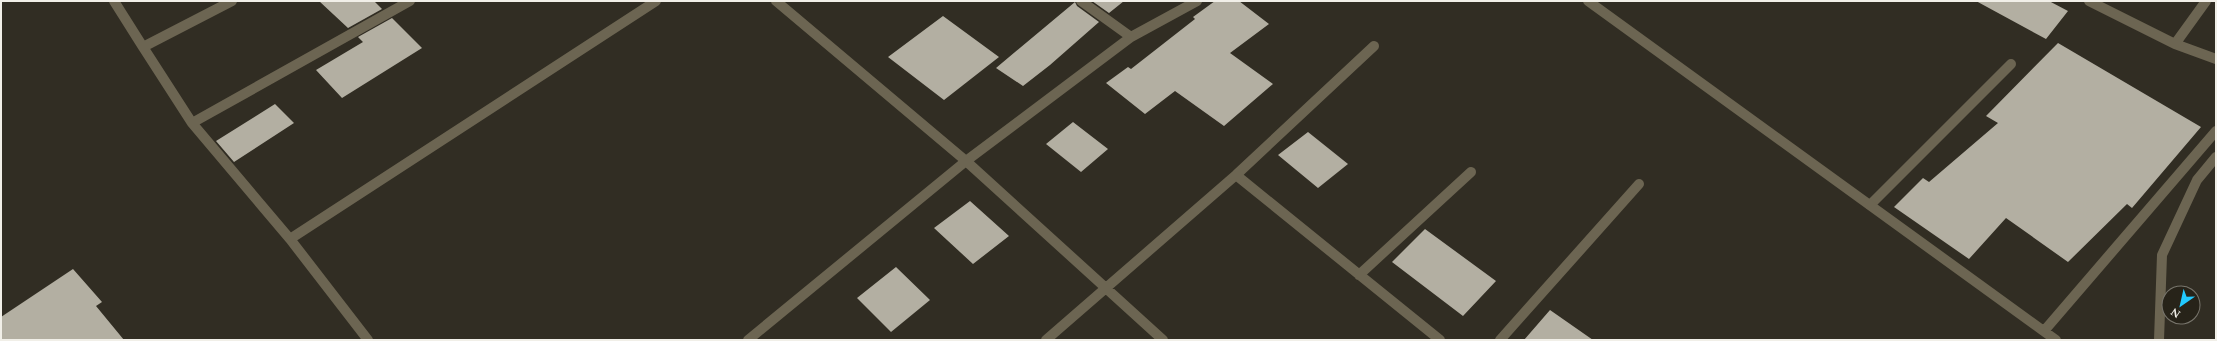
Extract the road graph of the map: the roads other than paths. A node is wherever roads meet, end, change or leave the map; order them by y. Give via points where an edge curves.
1 (114, 1) edge
2 (232, 1) edge
3 (410, 1) edge
4 (656, 1) edge
5 (776, 1) edge
6 (1081, 1) edge
7 (1197, 1) edge
8 (1588, 1) edge
9 (2089, 1) edge
10 (2206, 1) edge
11 (1131, 37) junction
12 (2175, 44) junction
13 (1374, 46) dead end
14 (143, 47) junction
15 (2216, 59) edge
16 (2011, 64) dead end
17 (192, 124) junction
18 (2216, 131) edge
19 (2216, 157) edge
20 (966, 161) junction
21 (1472, 172) dead end
22 (1236, 175) junction
23 (1640, 184) dead end
24 (1870, 205) junction
25 (290, 239) junction
26 (1360, 275) junction
27 (1105, 288) junction
28 (2044, 331) junction
29 (368, 340) edge
30 (748, 340) edge
31 (1046, 340) edge
32 (1163, 340) edge
33 (1440, 340) edge
34 (1500, 340) edge
35 (2056, 340) edge
36 (2159, 340) edge

1 - 14 street
2 - 14 street
3 - 17 street
4 - 25 street
5 - 20 street
6 - 11 street
7 - 11 street
8 - 24 street
9 - 12 street
10 - 12 street
11 - 20 street
12 - 15 street
13 - 22 street
14 - 17 street
16 - 24 street
17 - 25 street
18 - 28 street
19 - 36 street via 2197,180 2162,255
20 - 27 street
20 - 30 street
21 - 26 street
22 - 26 street
22 - 27 street
23 - 34 street
24 - 28 street
25 - 29 street
26 - 33 street
27 - 31 street
27 - 32 street
28 - 35 street

